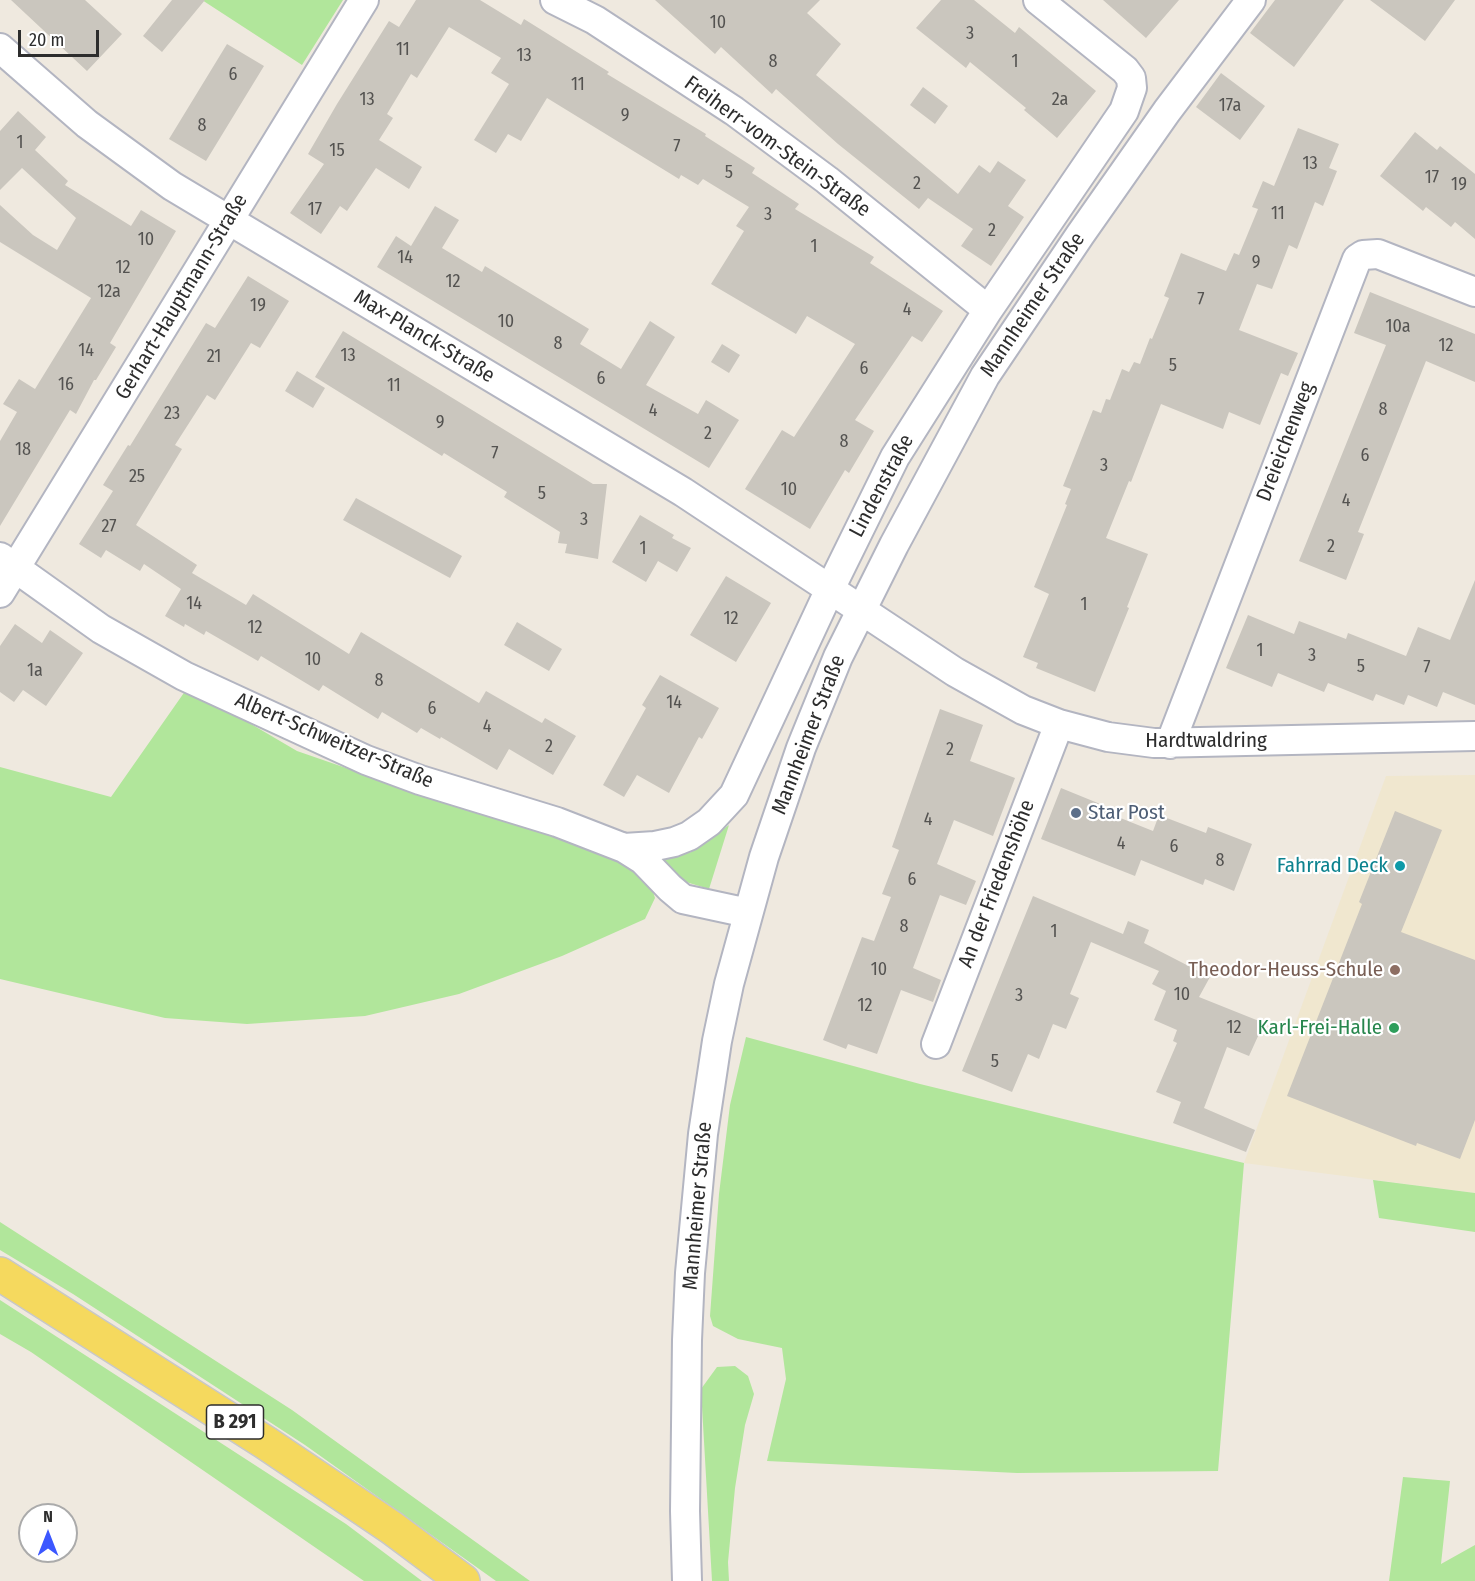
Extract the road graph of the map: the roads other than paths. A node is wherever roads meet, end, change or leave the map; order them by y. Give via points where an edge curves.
1 (364, 0) edge
2 (555, 0) edge
3 (1038, 0) edge
4 (1251, 0) edge
5 (4, 59) edge
6 (229, 220) junction
7 (1475, 292) edge
8 (988, 310) junction
9 (8, 563) edge
10 (830, 589) junction
11 (0, 593) edge
12 (862, 610) junction
13 (1059, 724) junction
14 (1475, 736) edge
15 (1170, 744) junction
16 (624, 848) junction
17 (748, 913) junction
18 (936, 1044) dead end
19 (0, 1274) edge
20 (463, 1581) edge
21 (687, 1581) edge

1 - 6 street, Gerhart-Hauptmann-Straße
2 - 8 street, Freiherr-vom-Stein-Straße via 595,20 734,111 827,180
3 - 8 street, Lindenstraße via 1125,70 1132,88 1124,111
4 - 12 street, Mannheimer Straße via 1154,129 985,376
5 - 6 street, Max-Planck-Straße via 124,152
6 - 9 street, Gerhart-Hauptmann-Straße
6 - 10 street, Max-Planck-Straße via 682,492
7 - 15 street, Dreieichenweg via 1378,254 1356,260
8 - 10 street, Lindenstraße via 895,457
9 - 11 street, Gerhart-Hauptmann-Straße
9 - 16 street, Albert-Schweitzer-Straße via 100,629 184,676 306,734 420,780 557,822
10 - 12 street, Max-Planck-Straße
10 - 16 street, Lindenstraße via 728,802 689,836 655,846
12 - 13 street, Hardtwaldring via 955,672 1023,710
12 - 17 street, Mannheimer Straße via 801,748
13 - 15 street, Hardtwaldring via 1108,737
13 - 18 street, An der Friedenshöhe
14 - 15 street, Hardtwaldring
16 - 17 street, Albert-Schweitzer-Straße via 643,860 683,899
17 - 21 street, Mannheimer Straße via 717,1041 694,1216 687,1352
19 - 20 main road, B 291 via 283,1454

